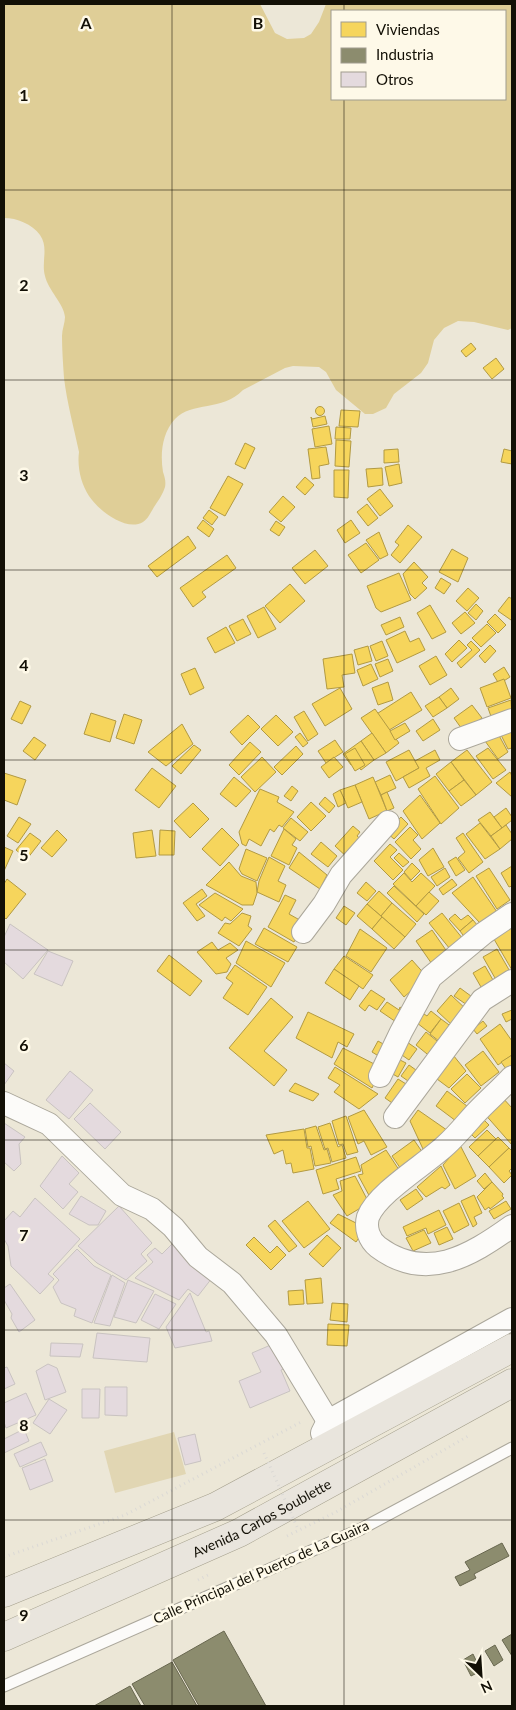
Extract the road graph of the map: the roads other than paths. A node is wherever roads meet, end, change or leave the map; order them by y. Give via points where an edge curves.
1 (512, 720) edge
2 (460, 739) dead end
3 (388, 822) dead end
4 (512, 914) edge
5 (303, 932) dead end
6 (512, 981) edge
7 (380, 1076) dead end
8 (512, 1078) edge
9 (4, 1103) edge
10 (395, 1117) dead end
11 (512, 1226) edge
12 (512, 1319) edge
13 (512, 1348) edge
14 (512, 1383) edge
15 (328, 1421) junction
16 (512, 1448) edge
17 (310, 1456) junction
18 (4, 1593) edge
19 (4, 1637) edge
20 (4, 1686) edge

1 - 2 street
3 - 5 street via 341,875
4 - 7 street via 431,977
6 - 10 street via 482,1000
8 - 11 street via 446,1145 384,1194 368,1216 366,1231 375,1245 392,1257 431,1265 458,1259 488,1244
9 - 15 street via 49,1124 122,1195 152,1210 173,1227 198,1257 232,1283 276,1335
12 - 15 street
13 - 17 main road
14 - 19 main road, Avenida Carlos Soublette via 239,1533
15 - 17 street
16 - 20 lane, Calle Principal del Puerto de La Guaira via 361,1529
17 - 18 main road via 215,1508

